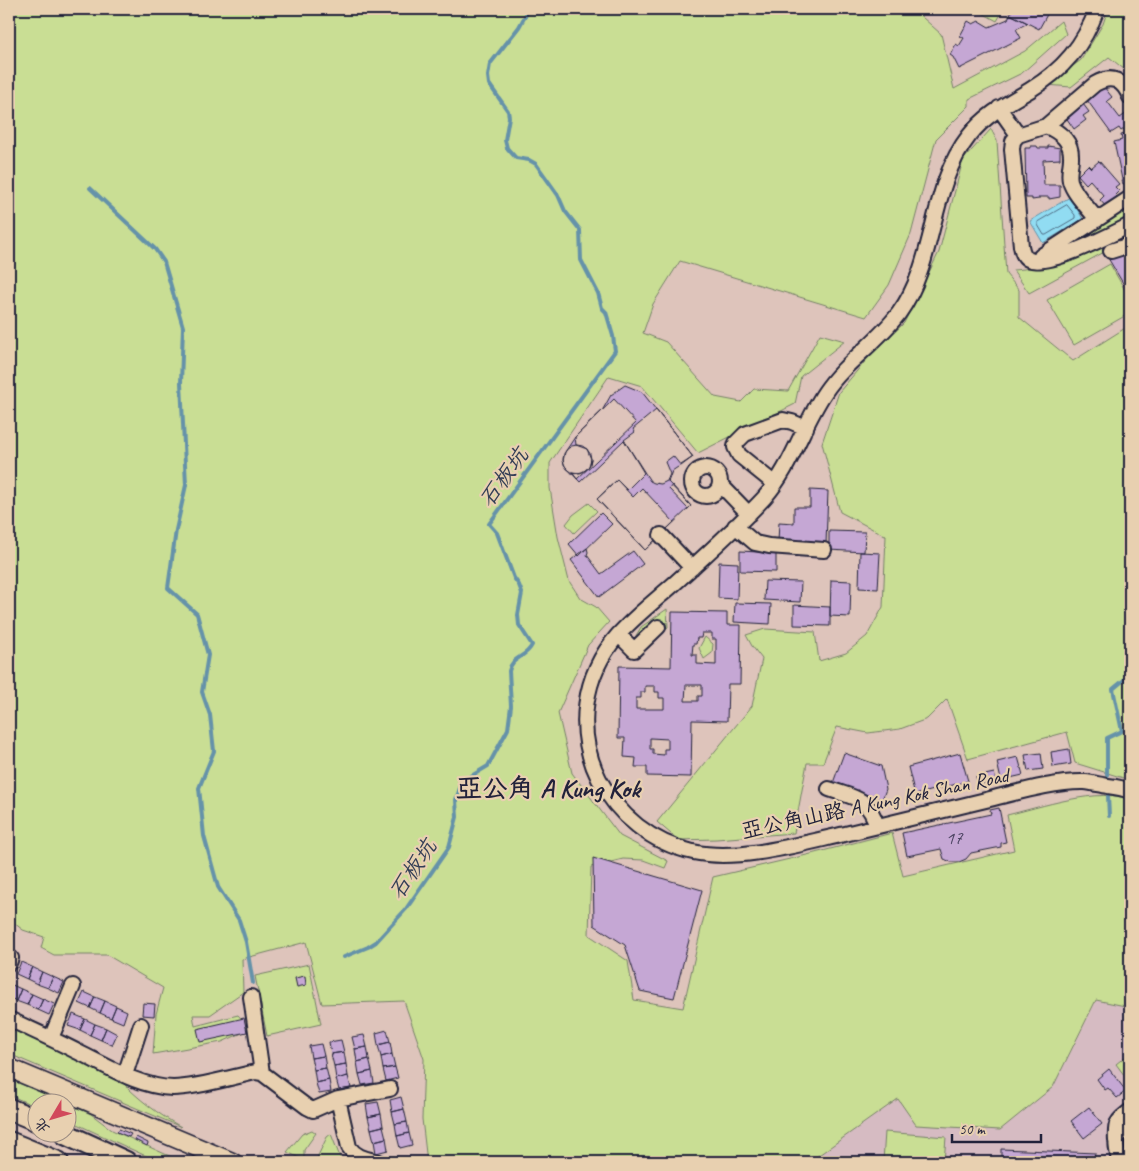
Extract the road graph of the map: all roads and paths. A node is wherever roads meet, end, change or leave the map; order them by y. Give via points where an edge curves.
1 (1097, 9) edge
2 (1130, 97) edge
3 (999, 108) junction
4 (1046, 126) junction
5 (1018, 135) junction
6 (1130, 198) edge
7 (1098, 220) junction
8 (1130, 225) edge
9 (1130, 244) edge
10 (1111, 251) dead end
11 (1034, 261) junction
12 (806, 428) junction
13 (720, 484) dead end
14 (775, 484) junction
15 (749, 514) junction
16 (735, 526) junction
17 (661, 535) dead end
18 (824, 550) dead end
19 (692, 568) junction
20 (658, 627) dead end
21 (619, 635) junction
22 (829, 789) dead end
23 (1130, 791) edge
24 (877, 826) junction
25 (73, 986) dead end
26 (251, 997) dead end
27 (9, 1019) edge
28 (141, 1025) dead end
29 (51, 1038) junction
30 (9, 1068) edge
31 (262, 1073) junction
32 (125, 1075) junction
33 (390, 1088) dead end
34 (338, 1099) junction
35 (9, 1109) edge
36 (1130, 1111) edge
37 (28, 1117) edge
38 (1124, 1123) edge
39 (78, 1140) edge
40 (9, 1142) edge
41 (54, 1161) edge
42 (126, 1162) edge
43 (232, 1162) edge
44 (379, 1162) edge
45 (1119, 1162) edge

1 - 3 street, 亞公角山路 A Kung Kok Shan Road via 1083,41 1064,65 1040,84
2 - 4 street via 1118,81 1102,80
3 - 5 street
3 - 12 street, 亞公角山路 A Kung Kok Shan Road via 970,134 954,160 921,270 905,304 887,327 832,382
4 - 5 street
4 - 7 street via 1064,137 1069,146 1071,184
5 - 11 street via 1012,149 1021,246 1027,259
6 - 7 street
7 - 11 street
8 - 11 street via 1067,255
9 - 10 street
12 - 14 street, 亞公角山路 A Kung Kok Shan Road
12 - 14 street via 783,420 745,434 736,443 739,455
13 - 15 street
14 - 15 street, 亞公角山路 A Kung Kok Shan Road
15 - 16 street, 亞公角山路 A Kung Kok Shan Road
16 - 18 street via 755,543
16 - 19 street, 亞公角山路 A Kung Kok Shan Road
17 - 19 street
19 - 21 street, 亞公角山路 A Kung Kok Shan Road
20 - 21 street via 634,650
21 - 24 street, 亞公角山路 A Kung Kok Shan Road via 606,650 591,683 585,728 594,767 604,787 617,807 649,835 693,852 720,855 810,842
22 - 24 street via 862,801 874,814
23 - 24 street, 亞公角山路 A Kung Kok Shan Road via 1082,782 1037,788
25 - 29 street
26 - 31 street
27 - 29 street
28 - 32 street
29 - 32 street
30 - 43 main road
31 - 32 street via 173,1088
31 - 34 street via 313,1110
33 - 34 street
34 - 44 street via 353,1154
35 - 37 highway
36 - 38 street
38 - 45 street via 1115,1128
39 - 42 highway
40 - 41 highway

